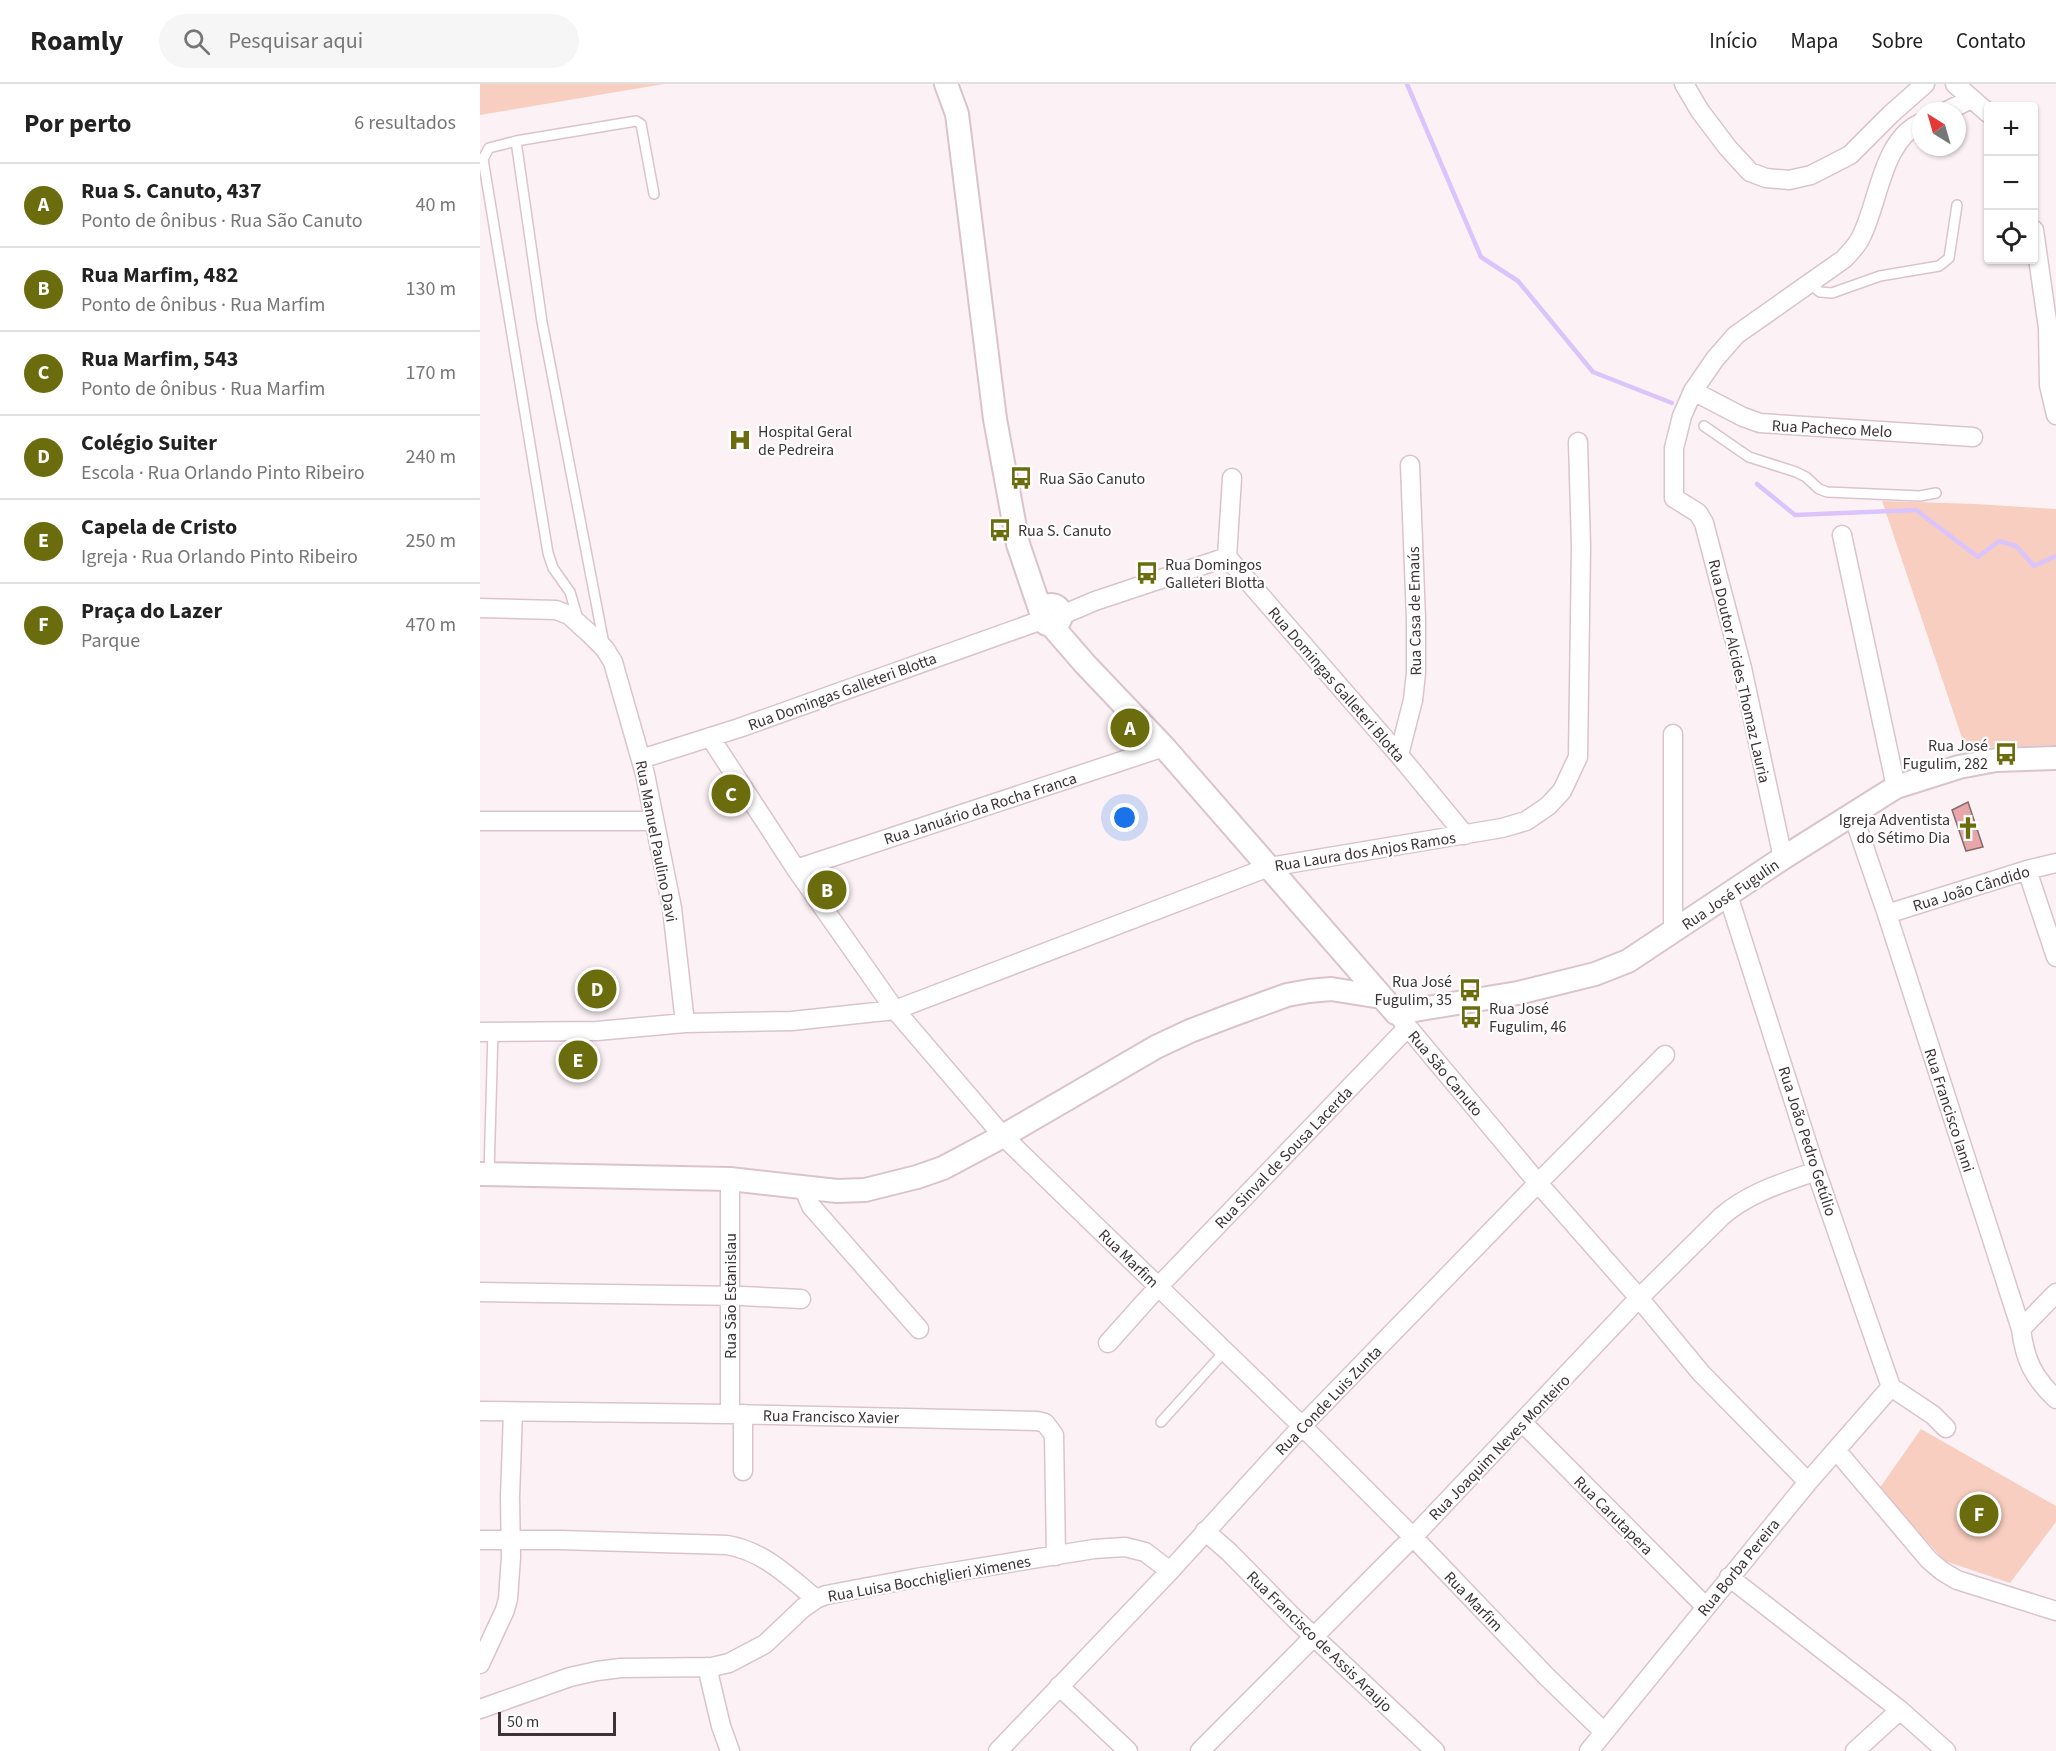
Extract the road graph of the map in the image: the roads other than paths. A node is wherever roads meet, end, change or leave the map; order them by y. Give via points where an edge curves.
1 (946, 84) edge
2 (964, 84) edge
3 (1684, 84) edge
4 (1925, 84) edge
5 (1954, 84) edge
6 (1971, 99) junction
7 (1965, 102) edge
8 (1902, 105) junction
9 (1984, 110) edge
10 (957, 114) junction
11 (1912, 117) edge
12 (1912, 128) edge
13 (516, 141) junction
14 (654, 195) dead end
15 (1957, 205) dead end
16 (2038, 258) edge
17 (1809, 283) junction
18 (1693, 391) junction
19 (2056, 415) edge
20 (1704, 426) dead end
21 (1973, 437) dead end
22 (1578, 442) dead end
23 (1410, 465) dead end
24 (1232, 478) dead end
25 (1936, 493) dead end
26 (1842, 535) dead end
27 (1227, 557) junction
28 (480, 608) edge
29 (1053, 615) junction
30 (579, 624) junction
31 (609, 656) junction
32 (1673, 734) dead end
33 (710, 737) junction
34 (1164, 747) junction
35 (1399, 755) junction
36 (2056, 758) edge
37 (641, 759) junction
38 (1896, 787) junction
39 (1852, 815) junction
40 (653, 820) junction
41 (480, 821) edge
42 (1465, 835) junction
43 (1783, 858) junction
44 (2056, 863) edge
45 (1269, 867) junction
46 (796, 869) junction
47 (2027, 870) junction
48 (1728, 895) junction
49 (1887, 914) junction
50 (1673, 932) junction
51 (2056, 957) edge
52 (895, 1010) junction
53 (1395, 1012) junction
54 (685, 1023) junction
55 (487, 1031) edge
56 (1665, 1055) dead end
57 (1003, 1136) junction
58 (1816, 1171) junction
59 (484, 1174) edge
60 (730, 1179) junction
61 (1538, 1183) junction
62 (803, 1187) junction
63 (1158, 1287) junction
64 (480, 1292) edge
65 (2056, 1293) edge
66 (730, 1296) junction
67 (1639, 1298) junction
68 (801, 1299) dead end
69 (919, 1329) dead end
70 (2021, 1329) junction
71 (1108, 1343) dead end
72 (1225, 1351) junction
73 (1891, 1387) junction
74 (2056, 1399) edge
75 (480, 1411) edge
76 (513, 1412) junction
77 (736, 1414) junction
78 (1161, 1422) dead end
79 (1522, 1422) junction
80 (1302, 1426) junction
81 (1946, 1428) dead end
82 (1836, 1450) junction
83 (743, 1470) dead end
84 (1808, 1482) junction
85 (1205, 1532) junction
86 (1413, 1537) junction
87 (480, 1540) edge
88 (511, 1541) junction
89 (1056, 1556) junction
90 (1170, 1571) junction
91 (1729, 1577) junction
92 (816, 1599) junction
93 (1706, 1607) junction
94 (2056, 1611) edge
95 (1314, 1636) junction
96 (480, 1664) edge
97 (706, 1667) junction
98 (1059, 1686) junction
99 (480, 1709) edge
100 (1900, 1710) junction
101 (1604, 1732) junction
102 (1005, 1748) edge
103 (1433, 1750) edge
104 (730, 1751) edge
105 (1128, 1751) edge
106 (1200, 1751) edge
107 (1589, 1751) edge
108 (1855, 1751) edge
109 (1946, 1751) edge

1 - 10 street, Rua São Canuto
2 - 10 street, Rua São Canuto
3 - 8 street via 1728,148 1750,172 1766,178 1789,180 1811,176 1850,155
4 - 8 street
5 - 6 street
6 - 7 street
6 - 9 street
8 - 11 street
10 - 29 street, Rua São Canuto via 994,419 1018,544
12 - 17 street via 1893,149 1860,240 1844,259
13 - 14 lane via 636,121 641,124
13 - 30 lane via 489,148 483,159 548,553 553,568 570,592
13 - 31 lane via 542,322
15 - 17 lane via 1945,263 1880,276 1832,293 1820,292
16 - 19 street via 2048,328 2049,385
17 - 18 street via 1736,335
18 - 21 street, Rua Pacheco Melo via 1760,423
18 - 43 street, Rua Doutor Alcides Thomaz Lauria via 1674,447 1674,498 1698,513 1704,523 1742,668
20 - 25 lane via 1758,462 1796,472 1827,492 1920,496
22 - 42 street, Rua Laura dos Anjos Ramos via 1581,546 1578,757 1562,791 1548,806 1526,821
23 - 35 street, Rua Casa de Emaús via 1416,674
24 - 27 street
26 - 38 street
27 - 29 street, Rua Domingas Galleteri Blotta
27 - 35 street, Rua Domingas Galleteri Blotta
28 - 30 street via 556,610
29 - 33 street, Rua Domingas Galleteri Blotta
29 - 34 street, Rua São Canuto via 1085,664
30 - 31 street
31 - 37 street, Rua Manuel Paulino Davi
32 - 50 street
33 - 37 street, Rua Domingas Galleteri Blotta
33 - 46 street, Rua Marfim
34 - 45 street, Rua São Canuto
34 - 46 street, Rua Januário da Rocha Franca
35 - 42 street, Rua Domingas Galleteri Blotta
36 - 38 street, Rua José Fugulin via 1959,767
37 - 40 street, Rua Manuel Paulino Davi
38 - 39 street, Rua José Fugulin
39 - 43 street, Rua José Fugulin
39 - 49 street, Rua Francisco Ianni
40 - 41 street
40 - 54 street, Rua Manuel Paulino Davi via 672,908
42 - 45 street, Rua Laura dos Anjos Ramos
43 - 48 street, Rua José Fugulin
44 - 47 street, Rua João Cândido
45 - 52 street, Rua Laura dos Anjos Ramos
45 - 53 street, Rua São Canuto
46 - 52 street, Rua Marfim
47 - 49 street, Rua João Cândido
47 - 51 street
48 - 50 street, Rua José Fugulin
48 - 58 street, Rua João Pedro Getúlio
49 - 70 street, Rua Francisco Ianni
50 - 53 street, Rua José Fugulin via 1628,961 1595,974 1518,993
52 - 54 street, Rua Laura dos Anjos Ramos via 792,1021
52 - 57 street, Rua Marfim
53 - 57 street, Rua José Fugulin via 1330,989 1287,995 1156,1047
53 - 61 street, Rua São Canuto
53 - 63 street, Rua Sinval de Sousa Lacerda
54 - 55 street, Rua Laura dos Anjos Ramos via 597,1031
55 - 59 lane
56 - 61 street, Rua Conde Luis Zunta
57 - 62 street, Rua José Fugulin via 943,1168 917,1177 865,1190
57 - 63 street, Rua Marfim
58 - 67 street, Rua Joaquim Neves Monteiro via 1757,1192 1733,1207
58 - 73 street, Rua João Pedro Getúlio
59 - 60 street, Rua José Fugulin
60 - 62 street, Rua José Fugulin
60 - 66 street, Rua São Estanislau
61 - 67 street, Rua São Canuto
61 - 80 street, Rua Conde Luis Zunta
62 - 69 street via 811,1206
63 - 71 street, Rua Sinval de Sousa Lacerda
63 - 72 street, Rua Marfim
64 - 66 street
65 - 70 street
66 - 68 street
66 - 77 street, Rua São Estanislau
67 - 79 street, Rua Joaquim Neves Monteiro
67 - 84 street, Rua São Canuto via 1701,1373
70 - 74 street, Rua Francisco Ianni via 2029,1364
72 - 78 lane
72 - 80 street, Rua Marfim
73 - 81 street via 1933,1414
73 - 82 street, Rua Borba Pereira
75 - 76 street, Rua Francisco Xavier
76 - 77 street, Rua Francisco Xavier
76 - 88 street
77 - 83 street, Rua São Estanislau
77 - 89 street, Rua Francisco Xavier via 1046,1423 1054,1435
79 - 86 street, Rua Joaquim Neves Monteiro
79 - 93 street, Rua Carutapera
80 - 85 street, Rua Conde Luis Zunta
80 - 86 street, Rua Marfim
82 - 84 street, Rua Borba Pereira
82 - 94 street via 1942,1572
84 - 91 street, Rua Borba Pereira
85 - 90 street, Rua Conde Luis Zunta
85 - 95 street, Rua Francisco de Assis Araujo
86 - 95 street, Rua Joaquim Neves Monteiro
86 - 101 street, Rua Marfim
87 - 88 street, Rua Luisa Bocchiglieri Ximenes
88 - 92 street, Rua Luisa Bocchiglieri Ximenes via 742,1547 777,1566
88 - 96 street via 508,1599
89 - 90 street, Rua Luisa Bocchiglieri Ximenes via 1125,1547 1145,1552
89 - 92 street, Rua Luisa Bocchiglieri Ximenes via 916,1578
90 - 98 street, Rua Conde Luis Zunta
91 - 93 street, Rua Borba Pereira
91 - 100 street
92 - 97 street via 753,1652 729,1664
93 - 101 street, Rua Borba Pereira
95 - 103 street, Rua Francisco de Assis Araujo
95 - 106 street, Rua Joaquim Neves Monteiro
97 - 99 street via 597,1671
97 - 104 street
98 - 102 street, Rua Conde Luis Zunta
98 - 105 street
100 - 108 street
100 - 109 street
101 - 107 street, Rua Borba Pereira

